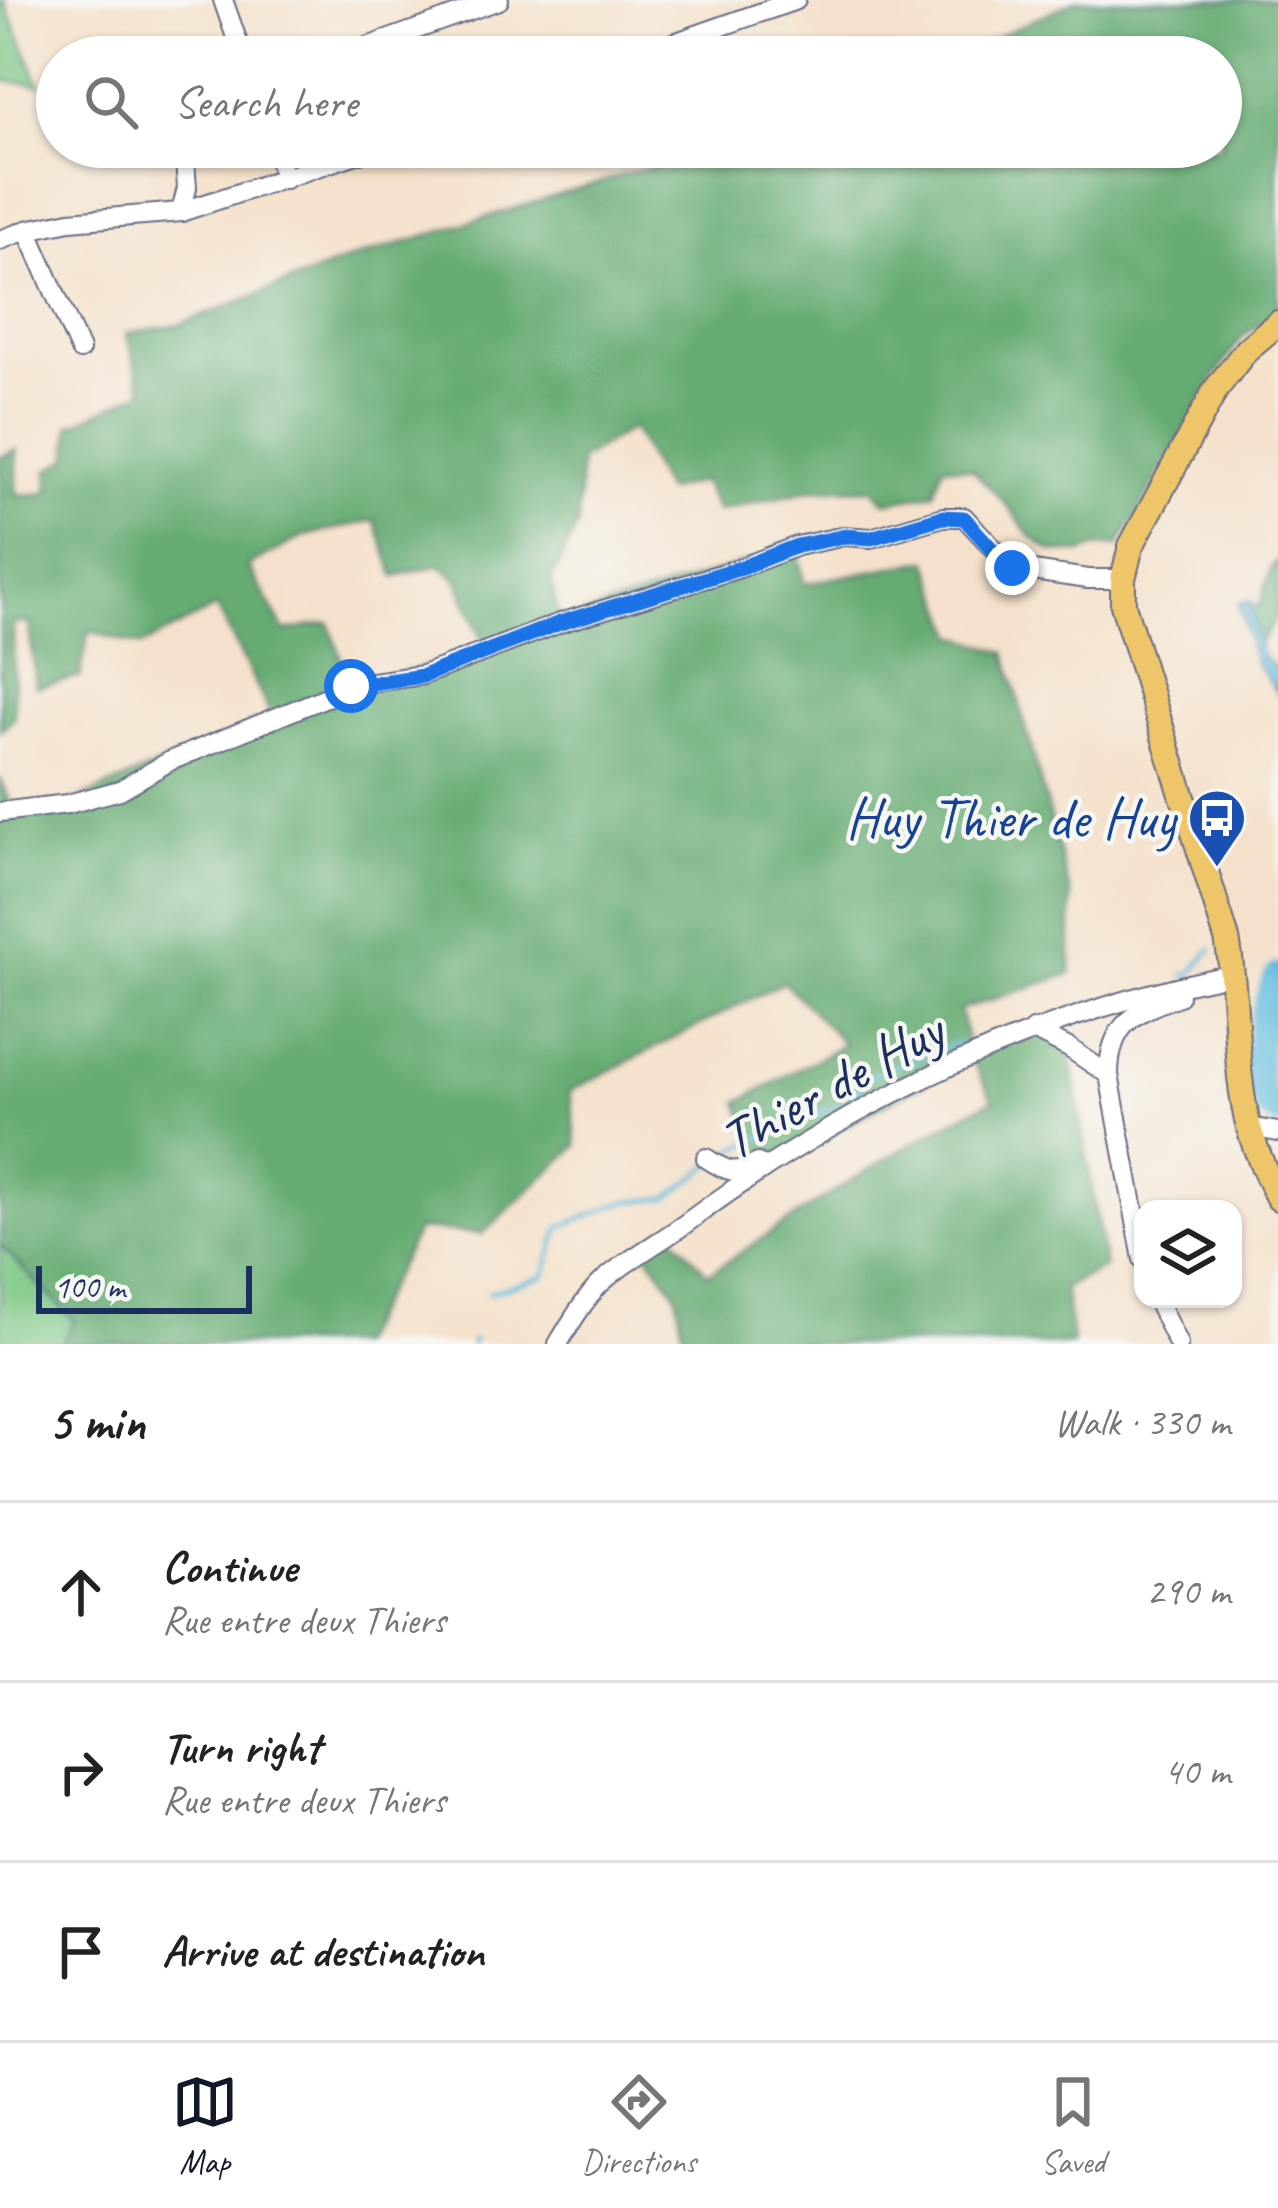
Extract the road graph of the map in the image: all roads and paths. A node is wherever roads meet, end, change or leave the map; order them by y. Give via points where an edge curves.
1 (223, 0) edge
2 (500, 0) edge
3 (796, 0) edge
4 (236, 36) edge
5 (398, 36) edge
6 (694, 36) edge
7 (186, 168) edge
8 (281, 168) edge
9 (317, 168) edge
10 (285, 179) junction
11 (181, 212) junction
12 (27, 230) junction
13 (0, 240) edge
14 (1278, 323) edge
15 (80, 350) dead end
16 (1123, 579) junction
17 (0, 812) edge
18 (1234, 974) junction
19 (1195, 982) junction
20 (1033, 1030) junction
21 (1109, 1075) junction
22 (1249, 1127) junction
23 (1278, 1132) edge
24 (801, 1146) junction
25 (714, 1163) dead end
26 (1278, 1198) edge
27 (1134, 1210) edge
28 (1160, 1308) edge
29 (1177, 1342) edge
30 (558, 1344) edge

1 - 4 street
2 - 5 street
3 - 6 street
7 - 11 street
8 - 10 street
9 - 10 street
10 - 11 street
11 - 12 street
12 - 13 street
12 - 15 street
14 - 16 main road via 1216,389 1131,546
16 - 17 street via 1012,568 964,518 845,536 560,623 423,676 351,686 120,790
16 - 18 main road via 1123,605
18 - 19 street, Thier de Huy
18 - 22 main road
19 - 20 street, Thier de Huy
19 - 21 street, Thier de Huy via 1190,992 1139,1010 1109,1050
20 - 21 street
20 - 24 street, Thier de Huy via 908,1085
21 - 27 street
22 - 23 street
22 - 26 main road
24 - 25 street via 746,1169
24 - 30 street, Thier de Huy via 603,1281
28 - 29 street

